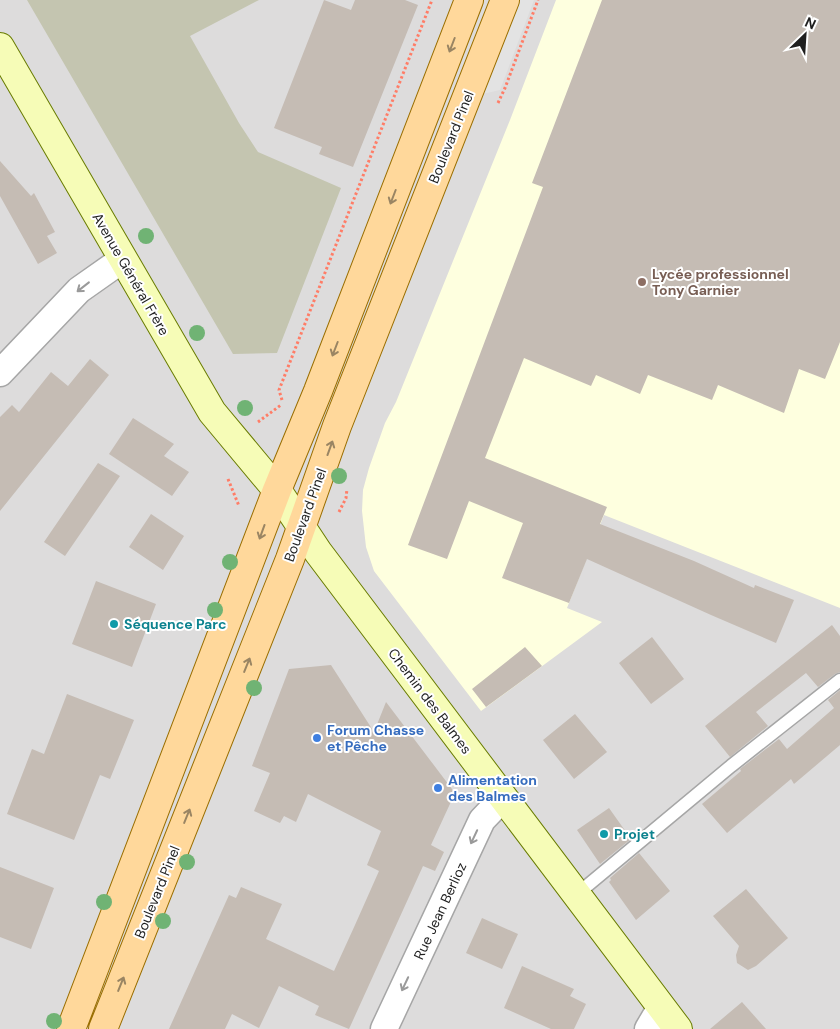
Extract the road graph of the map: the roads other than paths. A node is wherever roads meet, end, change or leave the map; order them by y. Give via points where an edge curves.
1 (469, 0) edge
2 (505, 0) edge
3 (4, 65) edge
4 (123, 259) junction
5 (0, 373) edge
6 (277, 490) junction
7 (300, 527) junction
8 (840, 680) edge
9 (503, 798) junction
10 (576, 895) junction
11 (655, 1018) edge
12 (71, 1029) edge
13 (103, 1029) edge
14 (384, 1029) edge
15 (678, 1029) edge

1 -> 6 main road
7 -> 2 main road, Boulevard Pinel
3 - 4 street, Avenue Général Frère
4 -> 5 street via 79,290
4 - 6 street, Avenue Général Frère via 212,412
6 - 7 street, Chemin des Balmes
6 -> 12 main road
7 - 9 street, Chemin des Balmes
13 -> 7 main road, Boulevard Pinel
8 - 10 lane
9 - 10 street, Chemin des Balmes
9 -> 14 street, Rue Jean Berlioz via 482,820
10 - 11 street, Chemin des Balmes
11 - 15 street, Chemin des Balmes

